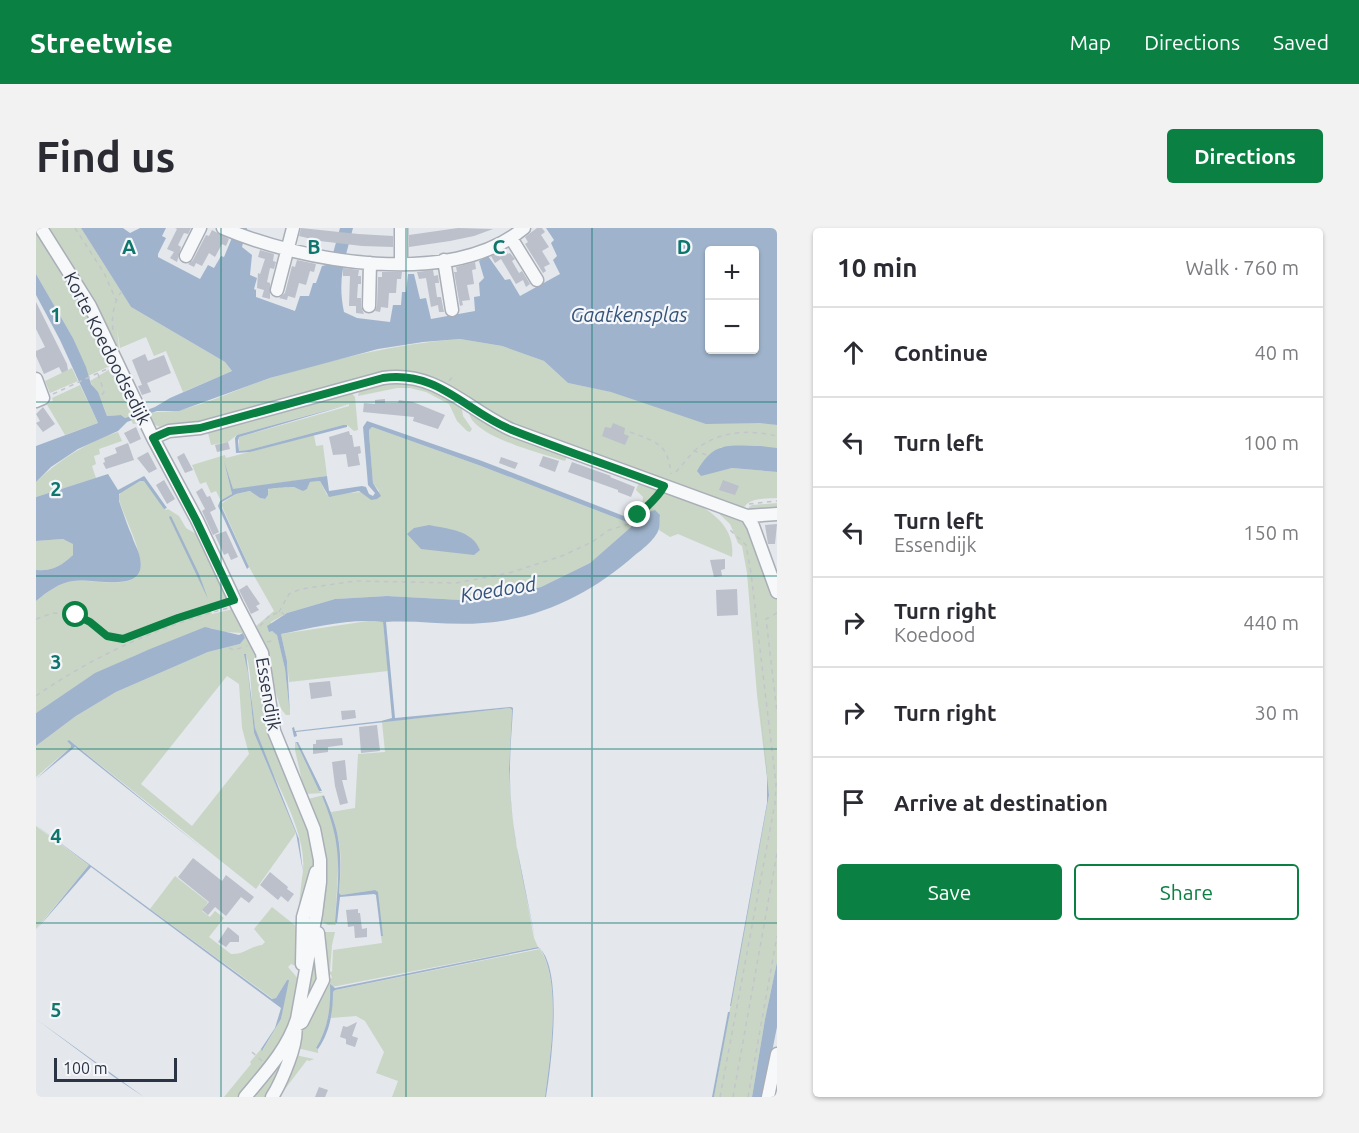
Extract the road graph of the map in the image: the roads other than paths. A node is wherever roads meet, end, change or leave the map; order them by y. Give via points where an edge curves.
1 (41, 228) edge
2 (200, 228) edge
3 (293, 228) edge
4 (400, 228) edge
5 (524, 228) edge
6 (234, 233) edge
7 (511, 238) junction
8 (288, 250) junction
9 (186, 256) dead end
10 (444, 260) junction
11 (370, 263) junction
12 (400, 263) junction
13 (537, 280) dead end
14 (277, 290) dead end
15 (369, 306) dead end
16 (452, 310) dead end
17 (36, 380) edge
18 (40, 399) edge
19 (153, 438) junction
20 (777, 514) edge
21 (747, 516) junction
22 (777, 592) edge
23 (320, 860) junction
24 (316, 914) junction
25 (305, 985) junction
26 (295, 1026) junction
27 (777, 1054) edge
28 (244, 1097) edge
29 (272, 1097) edge
30 (768, 1097) edge

1 - 19 street, Korte Koedoodsedijk via 90,306
2 - 9 street
3 - 8 street
4 - 12 street
5 - 7 street
6 - 8 street
7 - 10 street via 475,253
7 - 13 street
8 - 11 street
8 - 14 street
10 - 12 street
10 - 16 street
11 - 12 street
11 - 15 street
17 - 18 street
19 - 21 street via 383,378 418,378 512,430
19 - 23 street, Essendijk via 262,653 274,731 314,829
20 - 21 street
21 - 22 street
23 - 24 street, Essendijk
23 - 25 street, Essendijk via 303,917
24 - 25 street, Essendijk
24 - 26 street, Essendijk via 323,980 302,1022
25 - 26 street, Essendijk
26 - 28 street, Essendijk via 285,1046
26 - 29 street, Essendijk via 293,1050
27 - 30 street

